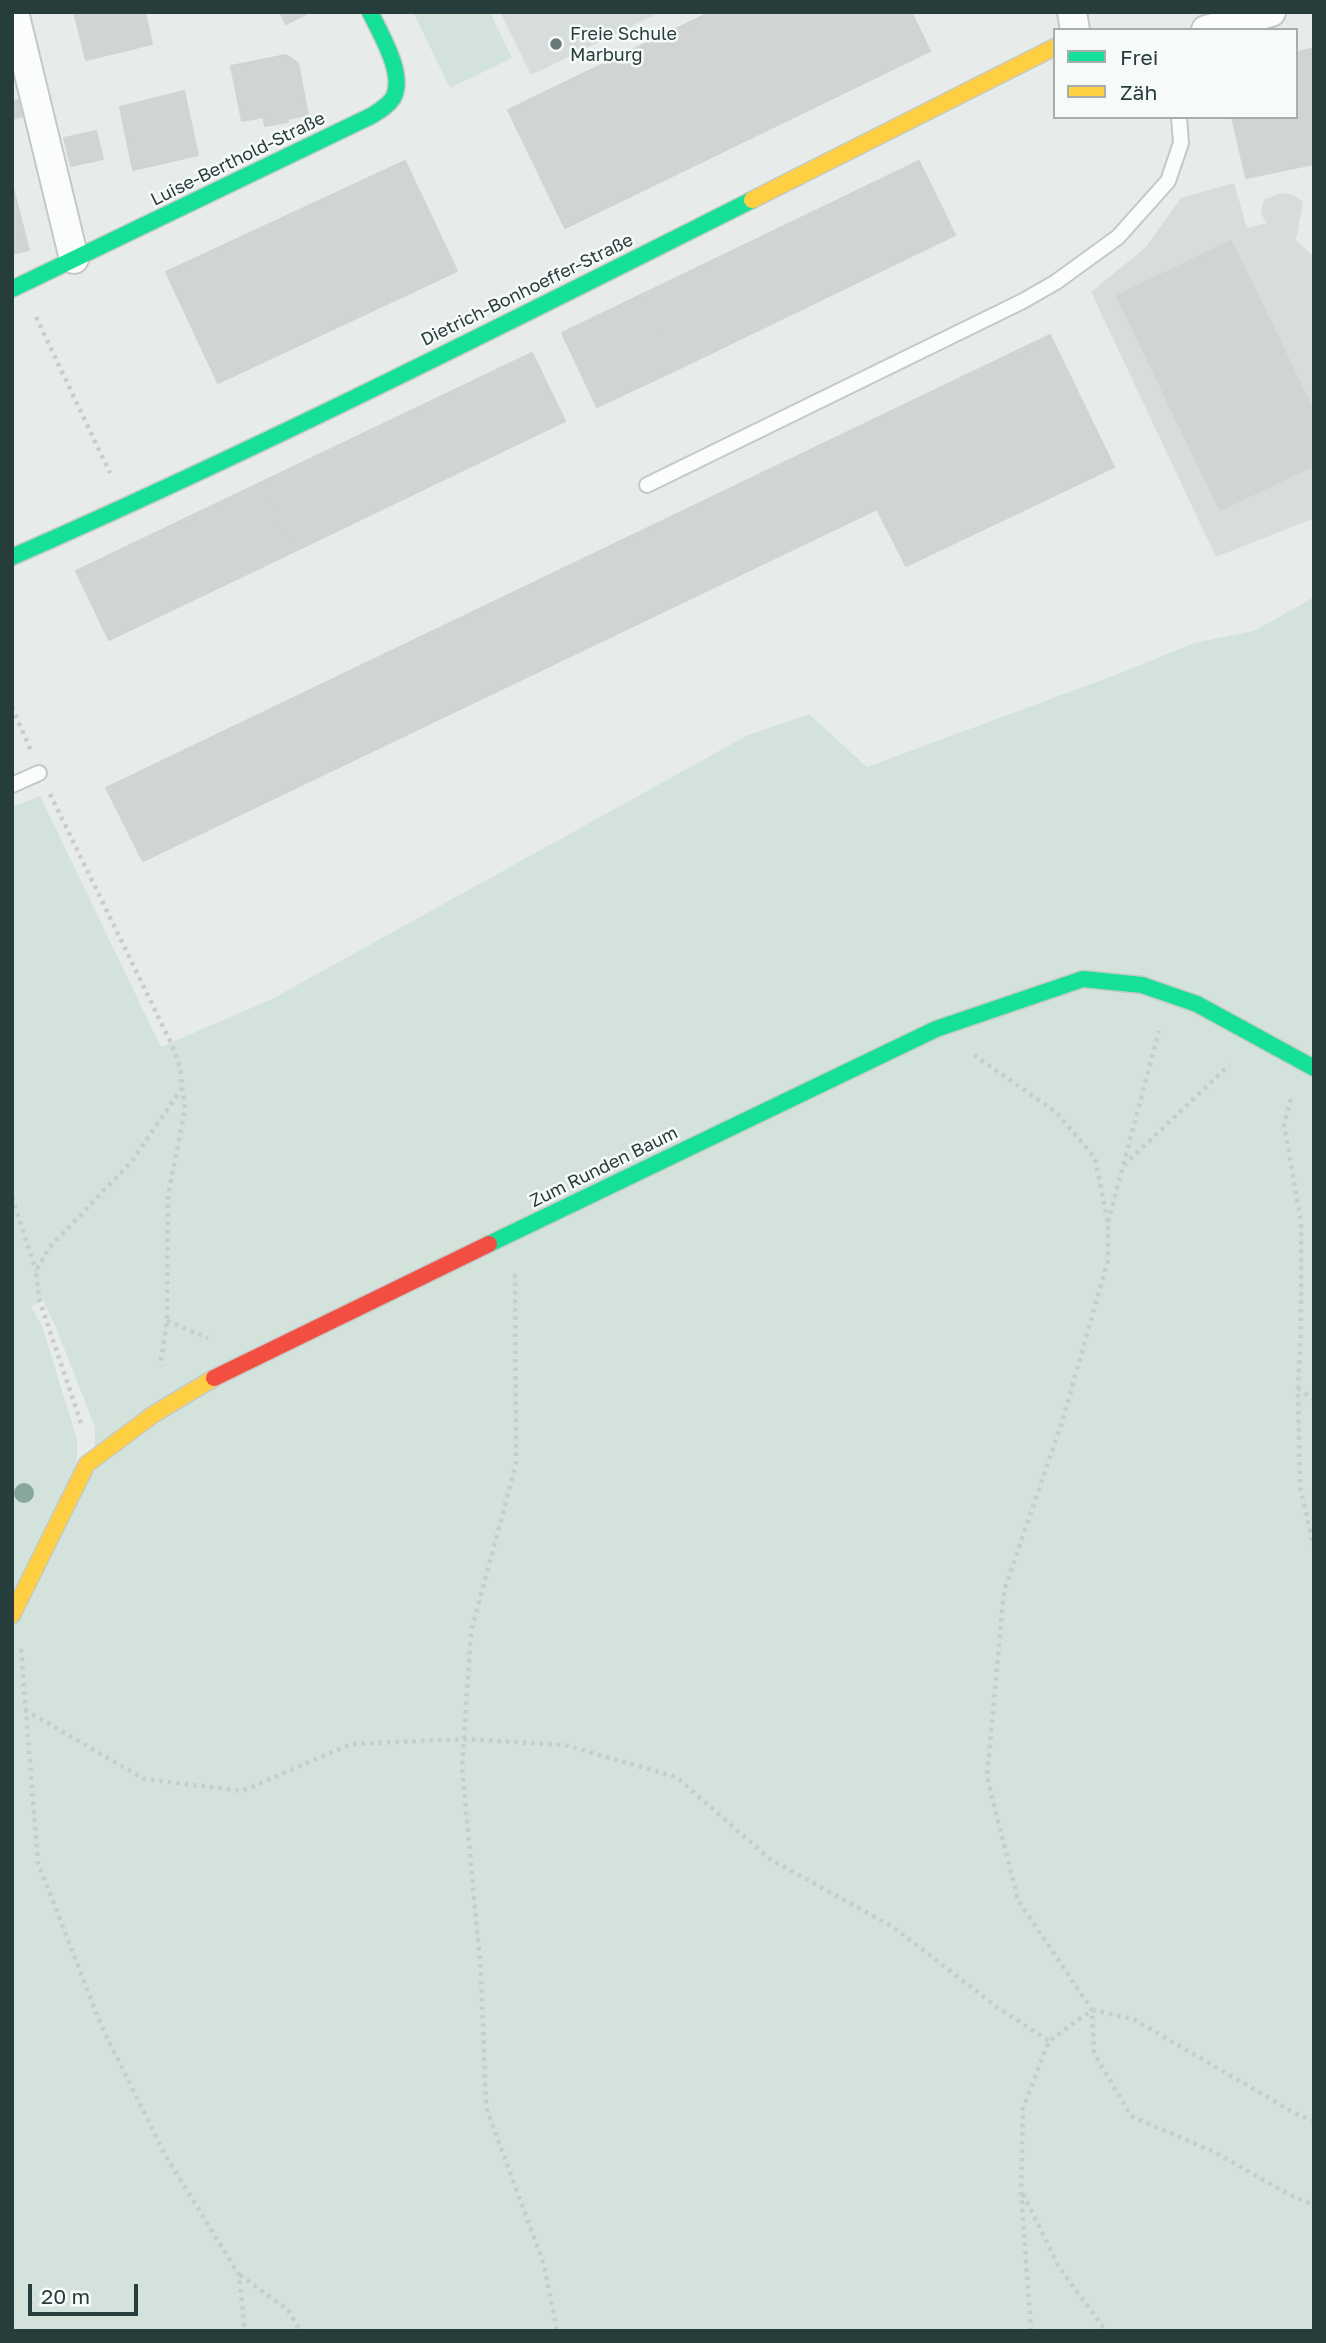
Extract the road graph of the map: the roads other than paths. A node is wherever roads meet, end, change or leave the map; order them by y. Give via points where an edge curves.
1 (14, 12) edge
2 (370, 12) edge
3 (1271, 12) edge
4 (1213, 28) edge
5 (1053, 48) edge
6 (1180, 119) edge
7 (74, 259) junction
8 (17, 286) edge
9 (647, 485) dead end
10 (12, 557) edge
11 (39, 773) road end
12 (12, 785) edge
13 (1307, 1064) edge
14 (12, 1615) edge

1 - 7 street
2 - 7 street, Luise-Berthold-Straße via 391,56 397,82 386,106
3 - 4 street
5 - 10 street, Dietrich-Bonhoeffer-Straße via 521,317
6 - 9 lane via 1181,143 1168,181 1118,237 1056,282
7 - 8 street, Luise-Berthold-Straße
11 - 12 lane
13 - 14 street, Zum Runden Baum via 1197,1004 1142,985 1083,979 936,1029 256,1357 154,1413 87,1464

